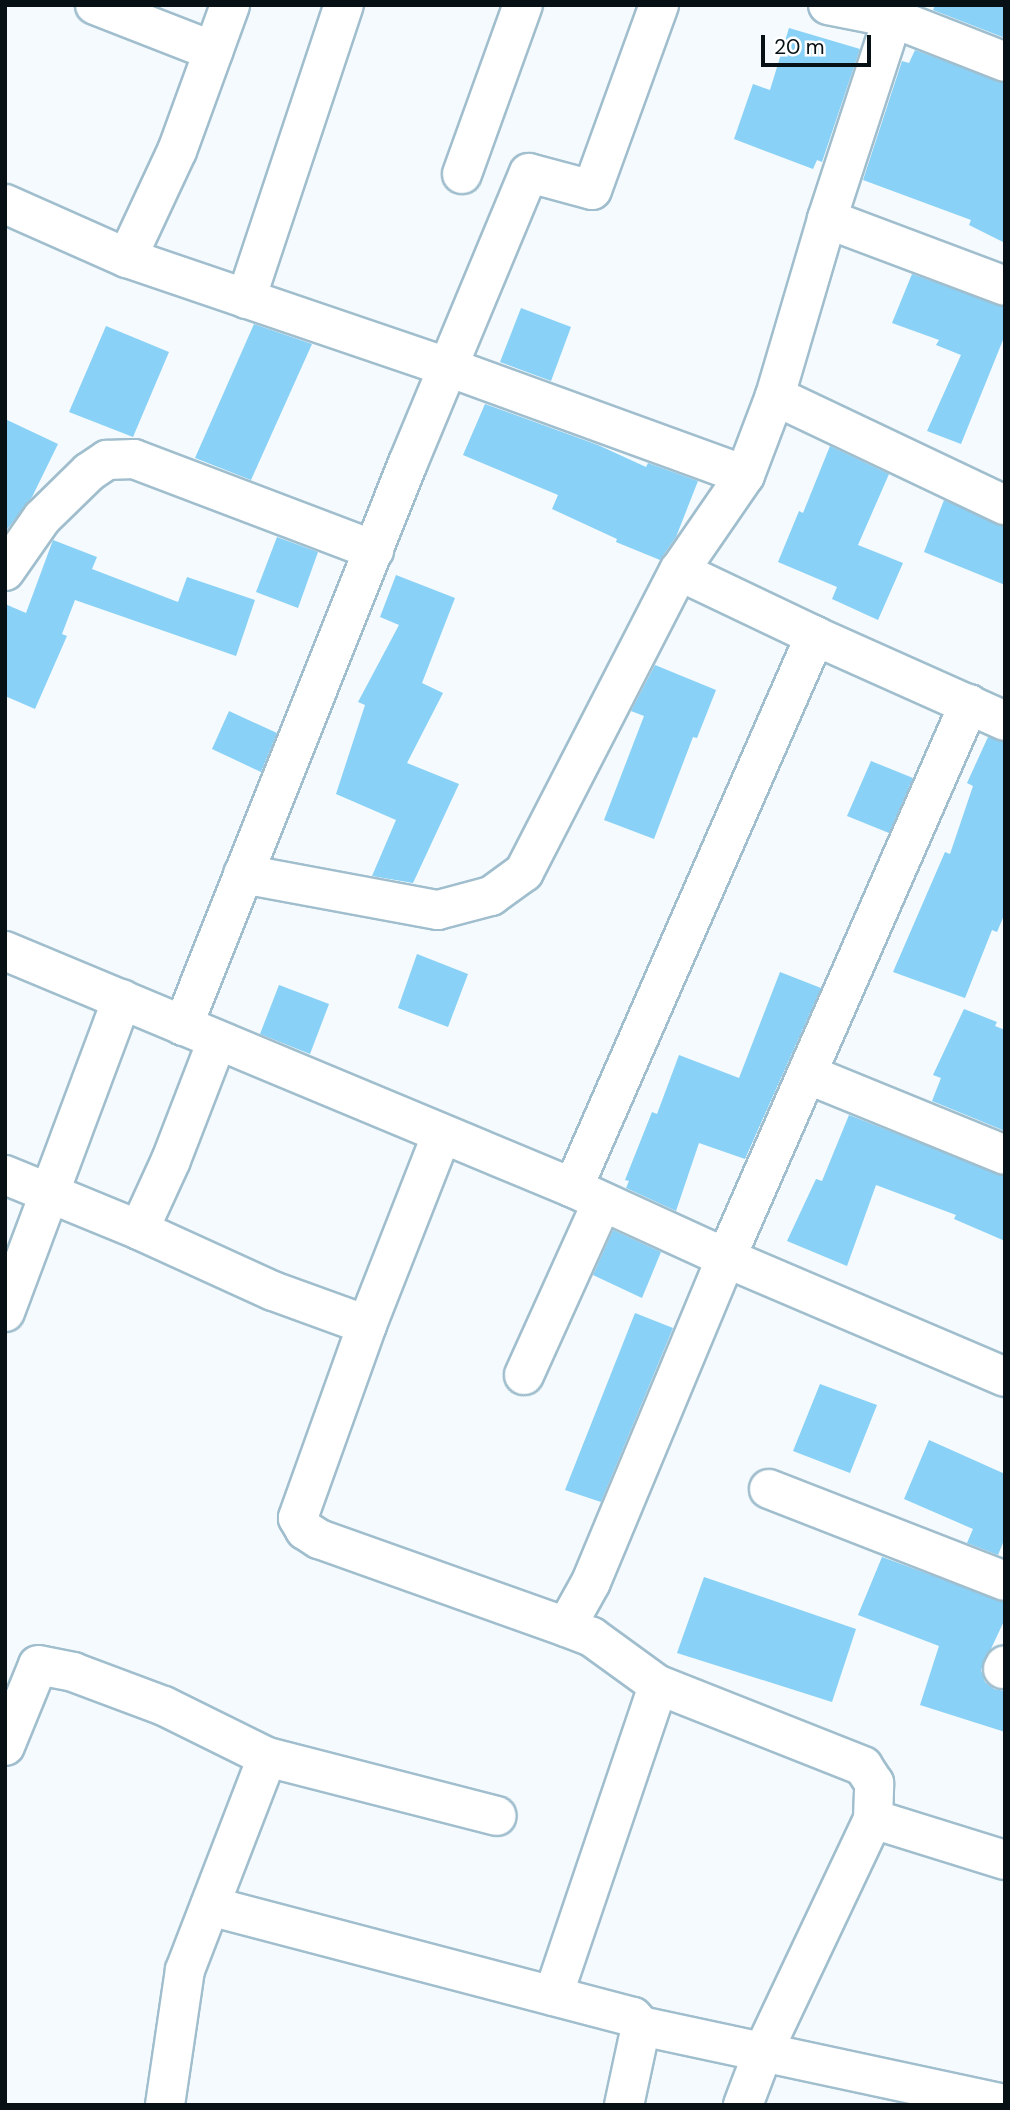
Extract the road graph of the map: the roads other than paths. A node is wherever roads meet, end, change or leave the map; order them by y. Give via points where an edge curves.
1 (95, 5) edge
2 (230, 5) edge
3 (344, 5) edge
4 (523, 5) edge
5 (659, 5) edge
6 (828, 5) edge
7 (895, 11) edge
8 (213, 51) junction
9 (1005, 62) edge
10 (462, 174) dead end
11 (5, 204) edge
12 (827, 219) junction
13 (127, 258) junction
14 (1005, 286) edge
15 (246, 299) junction
16 (448, 367) junction
17 (775, 396) junction
18 (745, 475) junction
19 (1005, 505) edge
20 (374, 550) junction
21 (5, 571) edge
22 (679, 571) junction
23 (815, 636) junction
24 (969, 704) junction
25 (1005, 721) edge
26 (243, 874) junction
27 (5, 951) edge
28 (122, 999) junction
29 (183, 1026) junction
30 (217, 1041) junction
31 (807, 1074) junction
32 (442, 1134) junction
33 (1005, 1155) edge
34 (5, 1175) edge
35 (50, 1193) junction
36 (588, 1195) junction
37 (139, 1230) junction
38 (726, 1258) junction
39 (5, 1312) edge
40 (367, 1325) junction
41 (524, 1375) dead end
42 (1005, 1377) edge
43 (769, 1489) dead end
44 (1005, 1581) edge
45 (566, 1627) junction
46 (658, 1685) junction
47 (5, 1746) edge
48 (267, 1756) junction
49 (497, 1816) dead end
50 (873, 1819) junction
51 (1005, 1860) edge
52 (210, 1906) junction
53 (553, 1996) junction
54 (641, 2026) junction
55 (763, 2052) junction
56 (1005, 2104) edge
57 (165, 2105) edge
58 (624, 2105) edge
59 (743, 2105) edge

1 - 8 street
2 - 8 street
3 - 15 street
4 - 10 street
5 - 16 street via 592,190 529,173
6 - 7 street
7 - 9 street
7 - 12 street
8 - 13 street via 177,151
11 - 13 street
12 - 14 street
12 - 17 street
13 - 15 street
15 - 16 street
16 - 18 street
16 - 20 street
17 - 18 street
17 - 19 street
18 - 22 street
20 - 21 street via 134,459 107,460 42,518
20 - 26 street
22 - 23 street
22 - 26 street via 524,873 491,896 438,910
23 - 24 street
23 - 36 street
24 - 25 street
24 - 31 street
26 - 29 street
27 - 28 street
28 - 29 street
28 - 35 street
29 - 30 street
30 - 32 street
30 - 37 street
31 - 33 street
31 - 38 street
32 - 36 street
32 - 40 street
34 - 35 street
35 - 37 street
35 - 39 street
36 - 38 street
36 - 41 street
37 - 40 street via 261,1286
38 - 42 street
38 - 45 street via 591,1582
40 - 45 street via 298,1518 318,1539
43 - 44 street
45 - 46 street via 592,1637
46 - 50 street via 863,1766 874,1783
46 - 53 street
47 - 48 street via 37,1665 73,1672 164,1706
48 - 49 street
48 - 52 street
50 - 51 street
50 - 55 street
52 - 53 street
52 - 57 street via 185,1970
53 - 54 street via 633,2017
54 - 55 street
54 - 58 street
55 - 56 street
55 - 59 street

